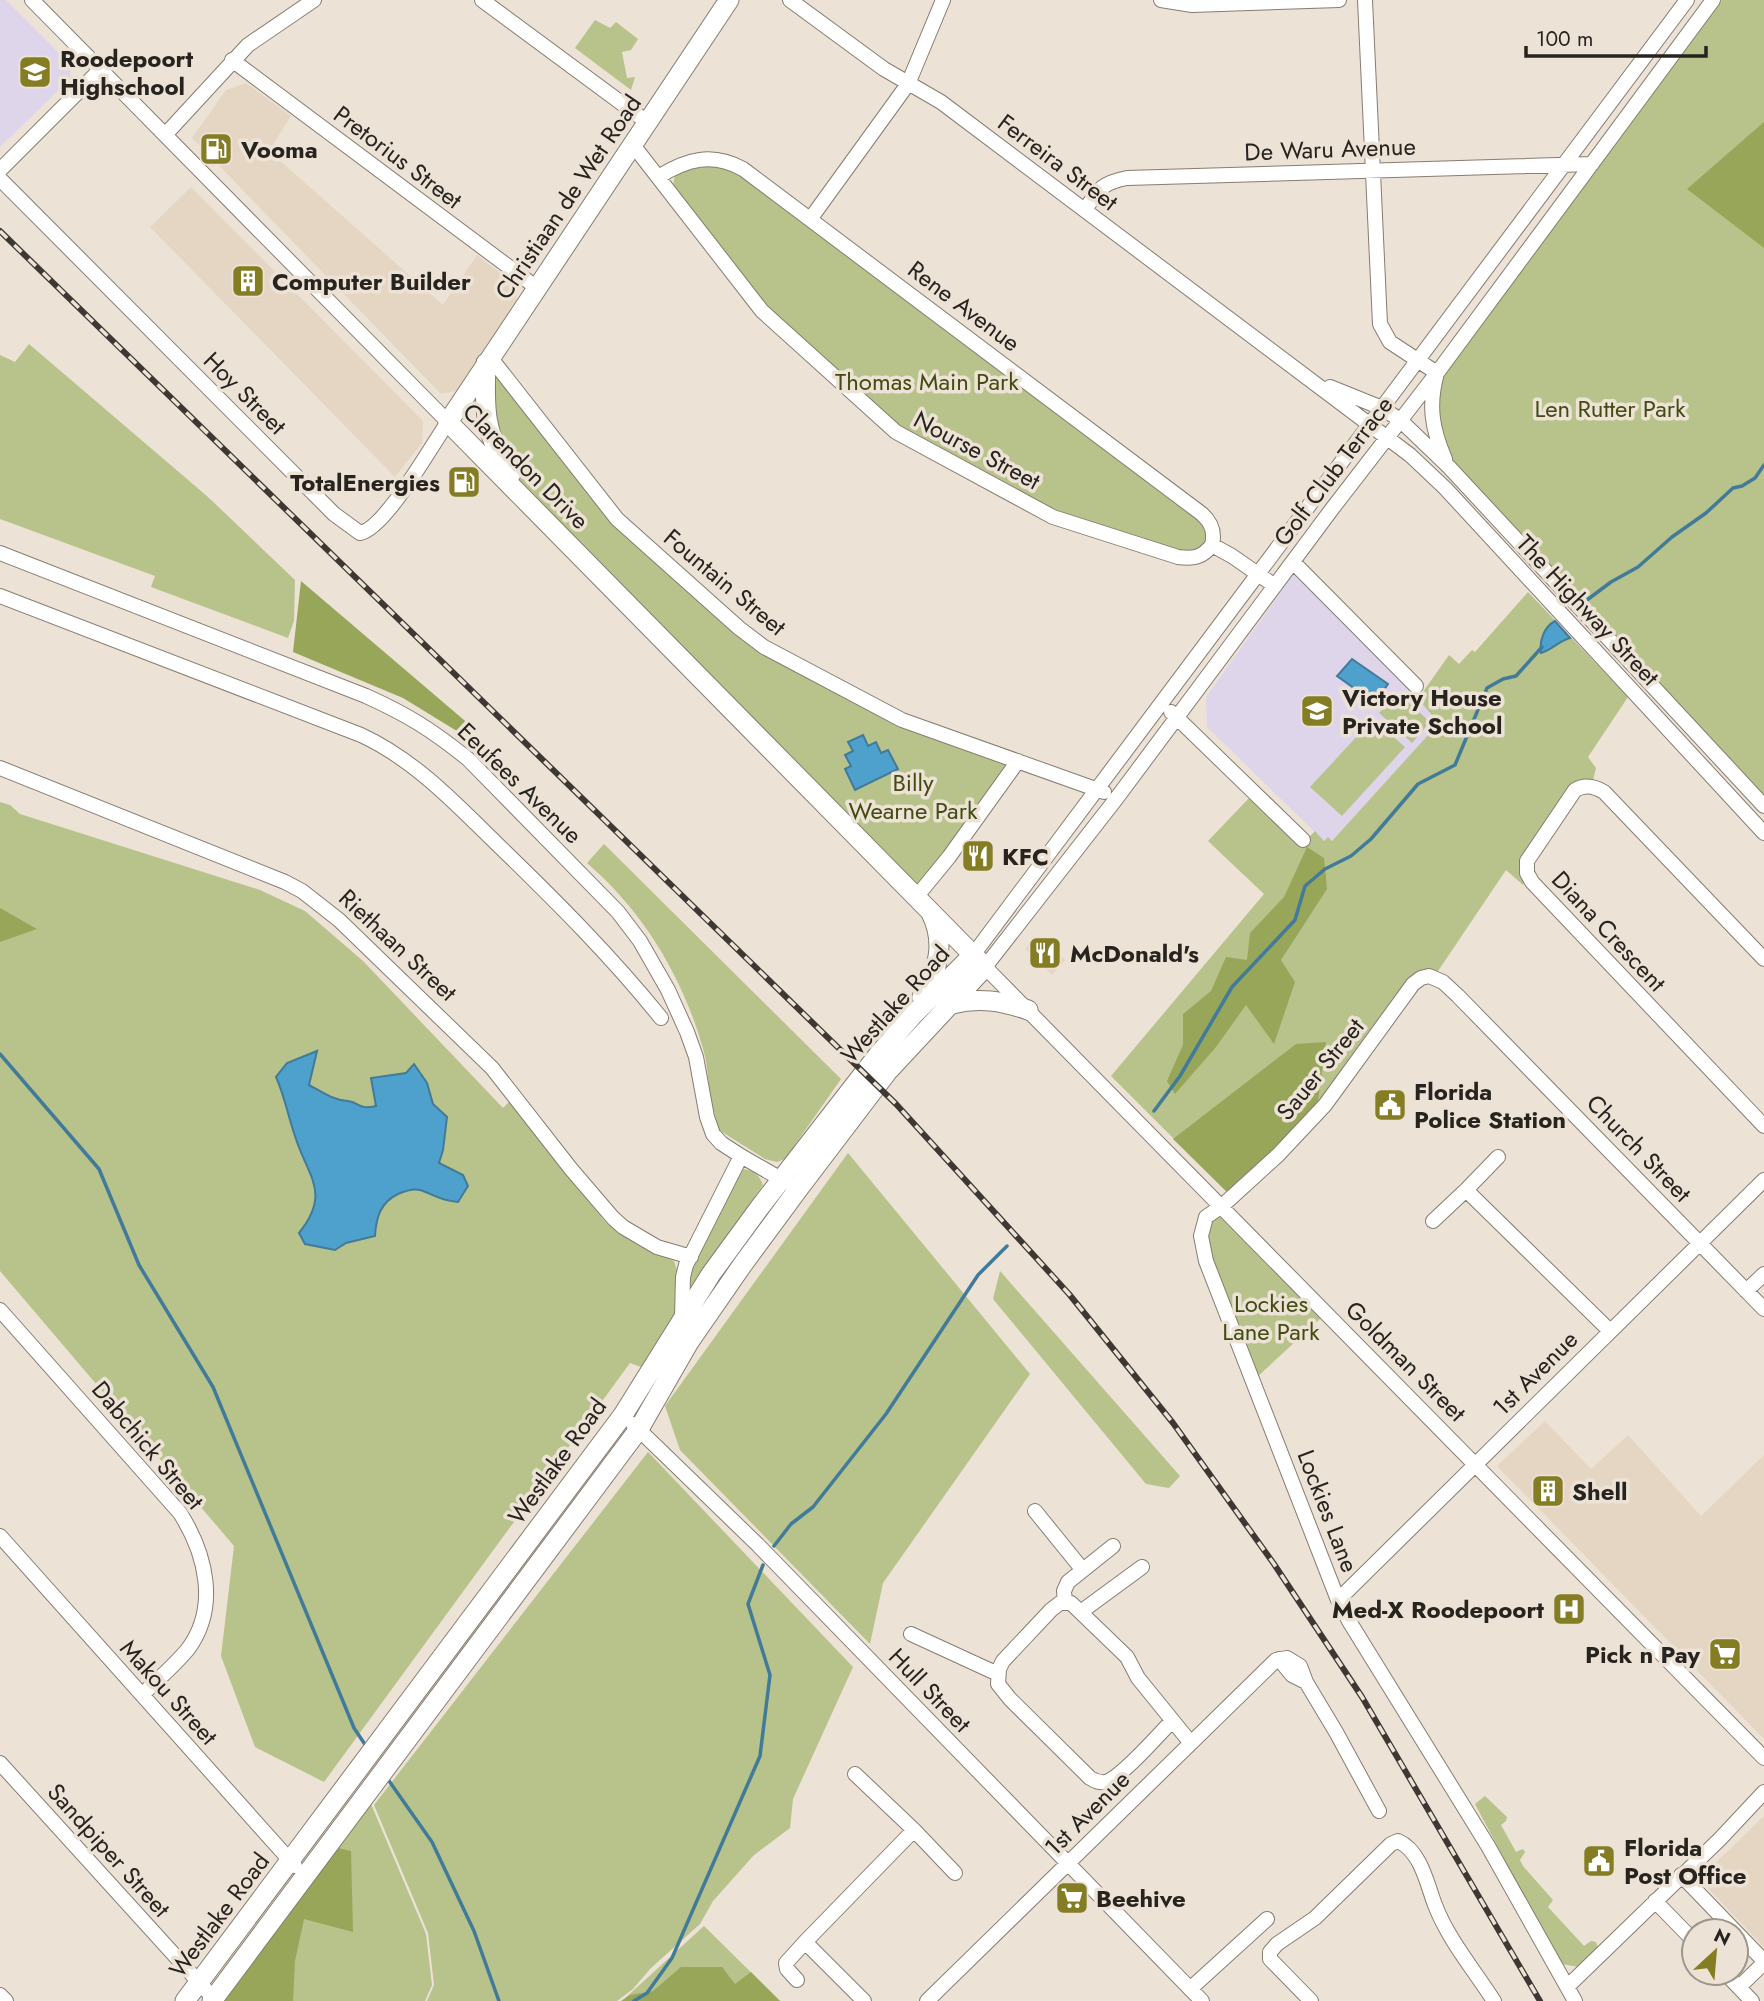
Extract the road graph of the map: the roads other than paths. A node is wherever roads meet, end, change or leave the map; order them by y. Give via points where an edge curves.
1 (32, 0) edge
2 (314, 0) edge
3 (482, 0) edge
4 (729, 0) edge
5 (790, 0) edge
6 (943, 0) edge
7 (1161, 0) edge
8 (1339, 0) edge
9 (1365, 0) edge
10 (1687, 0) edge
11 (1713, 0) edge
12 (232, 60) junction
13 (100, 70) junction
14 (908, 84) junction
15 (647, 122) junction
16 (166, 135) junction
17 (633, 145) junction
18 (1563, 164) junction
19 (1592, 164) junction
20 (0, 170) edge
21 (1375, 170) junction
22 (658, 177) junction
23 (0, 179) edge
24 (1085, 211) junction
25 (811, 218) junction
26 (537, 288) junction
27 (1418, 359) junction
28 (488, 360) junction
29 (1295, 368) junction
30 (1437, 373) junction
31 (1382, 408) junction
32 (1400, 420) junction
33 (448, 422) junction
34 (1371, 425) junction
35 (1388, 437) junction
36 (1449, 467) junction
37 (535, 510) junction
38 (1212, 545) junction
39 (0, 553) edge
40 (1293, 562) junction
41 (1259, 574) junction
42 (1275, 586) junction
43 (0, 596) edge
44 (1416, 686) dead end
45 (1161, 703) junction
46 (1177, 718) junction
47 (1018, 761) junction
48 (0, 768) edge
49 (1098, 788) junction
50 (1116, 799) junction
51 (1764, 806) edge
52 (1761, 825) edge
53 (1303, 840) dead end
54 (923, 902) junction
55 (1764, 959) edge
56 (979, 961) junction
57 (1451, 990) joint
58 (952, 1004) junction
59 (1028, 1010) junction
60 (914, 1014) junction
61 (661, 1018) dead end
62 (1764, 1126) edge
63 (741, 1156) junction
64 (1499, 1157) dead end
65 (1764, 1180) edge
66 (790, 1184) junction
67 (1466, 1190) junction
68 (1222, 1206) junction
69 (1433, 1221) dead end
70 (1700, 1243) junction
71 (691, 1257) junction
72 (1764, 1274) edge
73 (1746, 1291) junction
74 (1764, 1308) edge
75 (0, 1310) edge
76 (682, 1318) junction
77 (1610, 1331) junction
78 (623, 1415) junction
79 (639, 1429) junction
80 (1476, 1463) junction
81 (1035, 1511) dead end
82 (0, 1536) edge
83 (1113, 1546) dead end
84 (1142, 1567) dead end
85 (1082, 1569) junction
86 (1338, 1600) junction
87 (1065, 1602) junction
88 (1082, 1611) junction
89 (911, 1634) dead end
90 (998, 1674) junction
91 (142, 1695) junction
92 (1172, 1721) junction
93 (1191, 1742) junction
94 (1764, 1758) edge
95 (0, 1763) edge
96 (855, 1774) dead end
97 (1764, 1792) edge
98 (1378, 1811) dead end
99 (914, 1830) junction
100 (289, 1862) junction
101 (1068, 1863) junction
102 (955, 1872) dead end
103 (307, 1875) junction
104 (1681, 1875) junction
105 (1655, 1901) junction
106 (1722, 1917) edge
107 (1267, 1919) dead end
108 (1680, 1927) edge
109 (805, 1942) junction
110 (1750, 1946) edge
111 (1764, 1962) edge
112 (1750, 1976) edge
113 (797, 1980) dead end
114 (198, 1984) junction
115 (1567, 1987) junction
116 (1739, 1987) edge
117 (1190, 1989) junction
118 (0, 1994) edge
119 (214, 2000) edge
120 (6, 2001) edge
121 (185, 2001) edge
122 (864, 2001) edge
123 (927, 2001) edge
124 (1202, 2001) edge
125 (1311, 2001) edge
126 (1494, 2001) edge
127 (1575, 2001) edge
128 (1752, 2001) edge

1 - 13 street, Clarendon Drive
2 - 12 street via 264,32
3 - 15 street
4 - 15 main road, Christiaan de Wet Road
5 - 14 street, Ferreira Street
6 - 14 street
7 - 8 street via 1192,5
9 - 21 street
10 - 18 street, Golf Club Terrace
11 - 19 street, Golf Club Terrace
12 - 16 street
12 - 26 street, Pretorius Street
13 - 16 street, Clarendon Drive
13 - 20 street
14 - 24 street, Ferreira Street via 941,102
14 - 25 street
15 - 17 main road, Christiaan de Wet Road
16 - 33 street, Clarendon Drive
17 - 22 street, Nourse Street
17 - 26 main road, Christiaan de Wet Road
18 - 19 street, De Waru Avenue
18 - 21 street, De Waru Avenue
18 - 27 street, Golf Club Terrace
19 - 30 street, Golf Club Terrace
21 - 24 street, De Waru Avenue via 1127,178 1104,184
21 - 27 street via 1380,324 1390,342
22 - 25 street, Rene Avenue via 685,162 724,160
22 - 38 street, Nourse Street via 762,311 896,432 1066,522 1178,557 1198,557
23 - 33 street, Hoy Street via 356,531 365,533 384,516
24 - 29 street, Ferreira Street
25 - 38 street, Rene Avenue via 1202,514 1213,528
26 - 28 main road, Christiaan de Wet Road
27 - 30 street
27 - 31 street, Golf Club Terrace
28 - 33 main road, Christiaan de Wet Road
28 - 37 main road via 486,412 491,438
28 - 47 street, Fountain Street via 617,519 751,638 894,717
29 - 31 street, Ferreira Street
29 - 34 street, Ferreira Street
30 - 32 street, Golf Club Terrace
30 - 36 street via 1432,418
31 - 32 street, The Highway Street
31 - 34 street, Golf Club Terrace
32 - 35 street, Golf Club Terrace
32 - 36 street, The Highway Street
33 - 37 main road, Clarendon Drive
34 - 35 street, The Highway Street
34 - 41 street, Golf Club Terrace
35 - 40 street, Golf Club Terrace
35 - 52 street, The Highway Street via 1430,473
36 - 51 street, The Highway Street
37 - 54 main road, Clarendon Drive
38 - 41 street
39 - 63 street, Eeufees Avenue via 366,696 408,715 443,739 618,912 640,941 687,1032 709,1126 722,1143
40 - 42 street, Golf Club Terrace
40 - 44 street
41 - 42 street
41 - 45 street, Golf Club Terrace
42 - 46 street, Golf Club Terrace
43 - 61 street via 361,735 399,755 444,793 611,957
45 - 46 street
45 - 49 street, Golf Club Terrace
46 - 50 street, Golf Club Terrace
46 - 53 street
47 - 49 street, Fountain Street
47 - 54 street via 949,857
48 - 71 street, Riethaan Street via 302,891 366,944 492,1069 613,1218 657,1247
49 - 50 street, Fountain Street
49 - 56 street, Golf Club Terrace
50 - 56 street, Golf Club Terrace
54 - 56 main road, Clarendon Drive
54 - 60 main road via 938,930 939,956
55 - 62 street, Diana Crescent via 1598,788 1575,790 1527,861 1527,873 1539,891
56 - 58 main road, Westlake Road
56 - 59 street, Goldman Street
56 - 60 main road, Westlake Road
57 - 68 street, Sauer Street via 1429,976 1413,984 1325,1105
57 - 70 street, Church Street
58 - 59 main road via 989,1000
58 - 66 main road, Westlake Road
59 - 68 street, Goldman Street
60 - 66 main road, Westlake Road via 878,1055
63 - 66 street, Eeufees Avenue
63 - 71 street
64 - 67 street
65 - 70 street, 1st Avenue
66 - 76 main road, Westlake Road via 711,1274
66 - 79 main road, Westlake Road
67 - 69 street
67 - 77 street
68 - 80 street, Goldman Street
68 - 86 street, Lockies Lane via 1203,1221 1206,1261
70 - 73 street, Church Street
70 - 77 street, 1st Avenue
71 - 76 street via 683,1277
72 - 73 street
73 - 74 street, Church Street
75 - 91 street, Dabchick Street via 180,1513 196,1543 207,1601 200,1628 186,1650
76 - 78 main road, Westlake Road
77 - 80 street, 1st Avenue
78 - 79 street, Hull Street
78 - 100 main road, Westlake Road
79 - 101 street, Hull Street
79 - 103 main road, Westlake Road
80 - 86 street, 1st Avenue
80 - 94 street, Goldman Street
81 - 85 street
82 - 91 street, Makou Street
83 - 85 street
84 - 88 street
85 - 87 street via 1065,1587
86 - 115 street, Lockies Lane via 1488,1846
87 - 88 street
87 - 90 street via 1051,1610 1003,1661
88 - 92 street via 1127,1657
89 - 90 street
90 - 92 street via 998,1684 1010,1699 1090,1778 1101,1783 1122,1771
91 - 100 street, Makou Street
92 - 93 street
93 - 98 street, 1st Avenue via 1279,1659 1292,1675 1306,1682
93 - 101 street, 1st Avenue
95 - 114 street, Sandpiper Street
96 - 99 street
97 - 104 street
99 - 102 street
99 - 109 street
100 - 103 street, Makou Street
100 - 114 main road, Westlake Road
101 - 117 street, Hull Street
101 - 123 street, 1st Avenue
103 - 119 main road, Westlake Road
104 - 105 street
104 - 106 street
105 - 108 street
105 - 115 street
107 - 117 street
109 - 113 street via 786,1964
109 - 122 street
110 - 111 street
111 - 112 street
114 - 119 street, Sandpiper Street
114 - 121 main road, Westlake Road
115 - 127 street, Lockies Lane
116 - 128 street
117 - 124 street, Hull Street
118 - 120 street
125 - 126 street via 1270,1959 1270,1952 1315,1918 1398,1841 1412,1851 1442,1920

